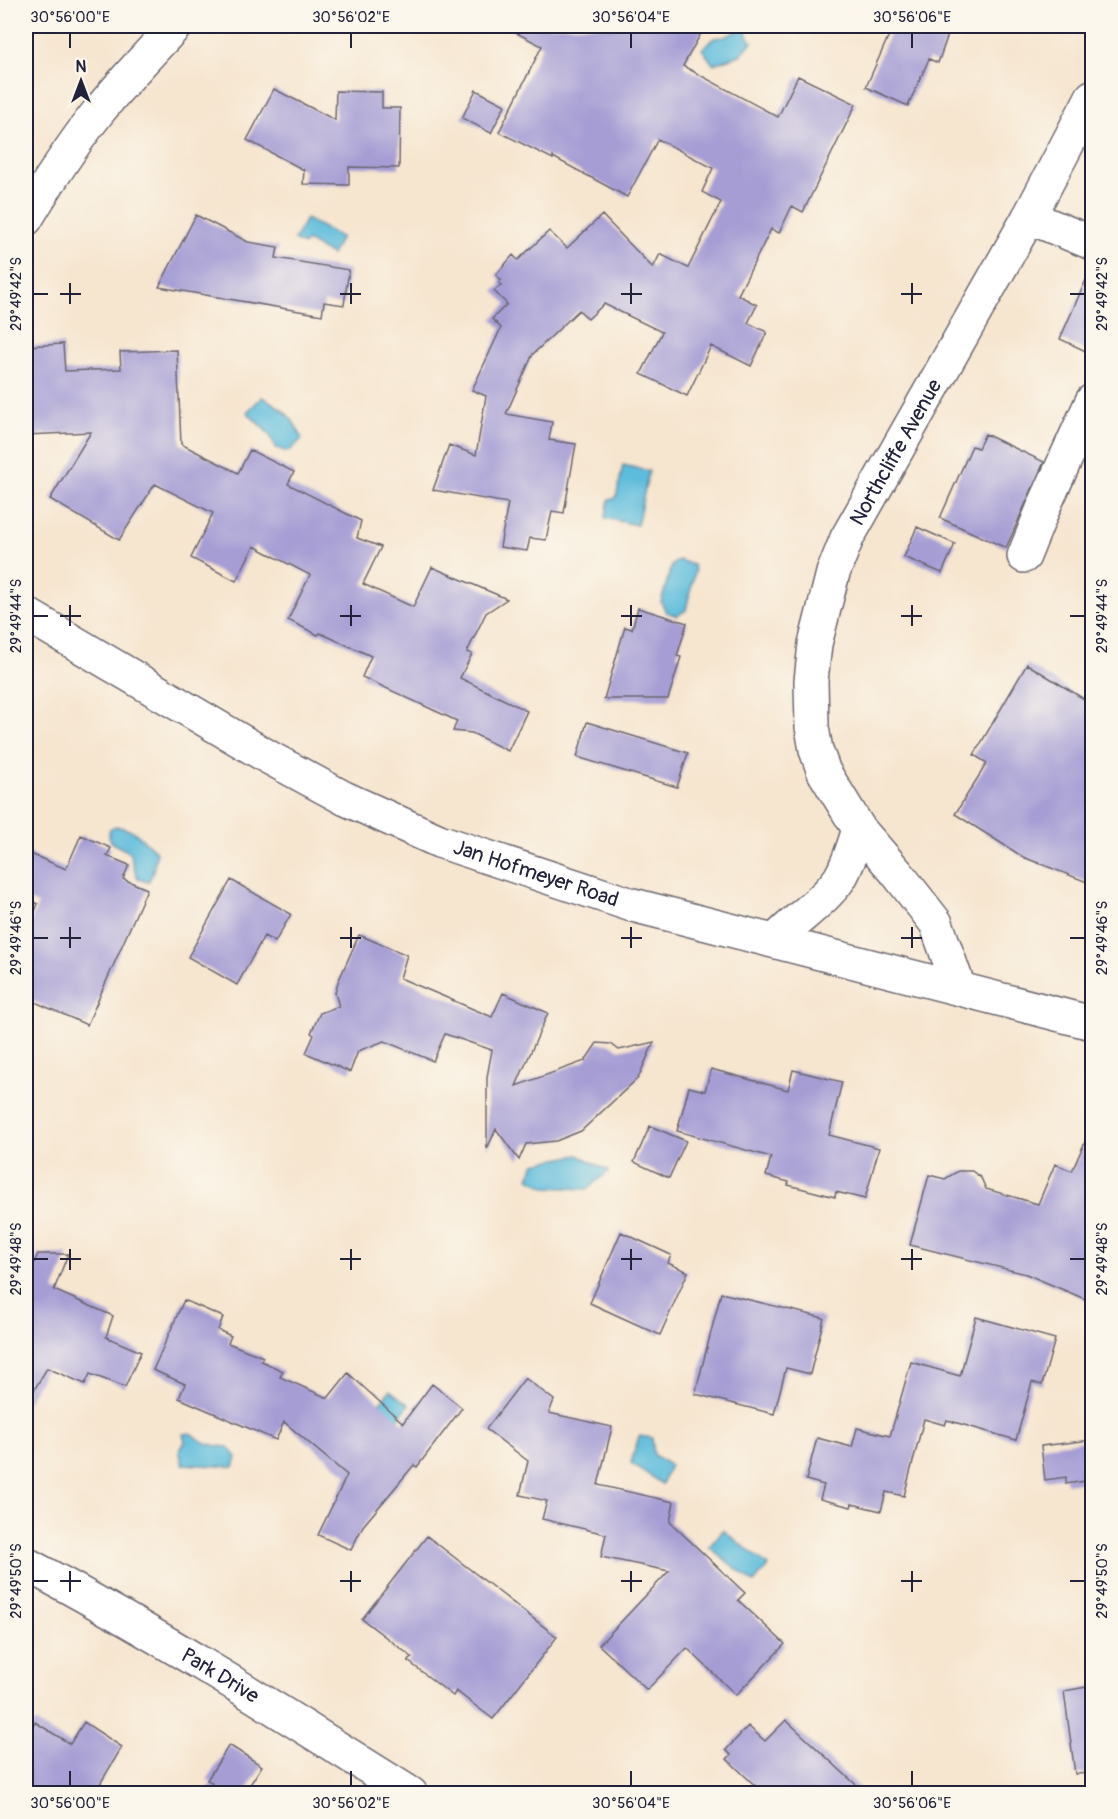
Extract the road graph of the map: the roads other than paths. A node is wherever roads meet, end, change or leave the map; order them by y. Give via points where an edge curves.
1 (175, 26) edge
2 (1092, 97) edge
3 (1029, 217) junction
4 (26, 219) edge
5 (1092, 243) edge
6 (1092, 401) edge
7 (1024, 556) dead end
8 (26, 614) edge
9 (859, 829) junction
10 (775, 941) junction
11 (959, 988) junction
12 (1092, 1023) edge
13 (26, 1564) edge
14 (411, 1794) edge

1 - 4 street via 94,118
2 - 3 street, Northcliffe Avenue
3 - 5 street
3 - 9 street, Northcliffe Avenue via 847,538 832,573 815,644 812,727 824,772
6 - 7 street
8 - 10 street, Jan Hofmeyer Road via 270,758 344,798 439,841 629,904
9 - 10 street via 840,878
9 - 11 street, Northcliffe Avenue via 936,923
10 - 11 street, Jan Hofmeyer Road
11 - 12 street, Jan Hofmeyer Road
13 - 14 street, Park Drive via 210,1668

